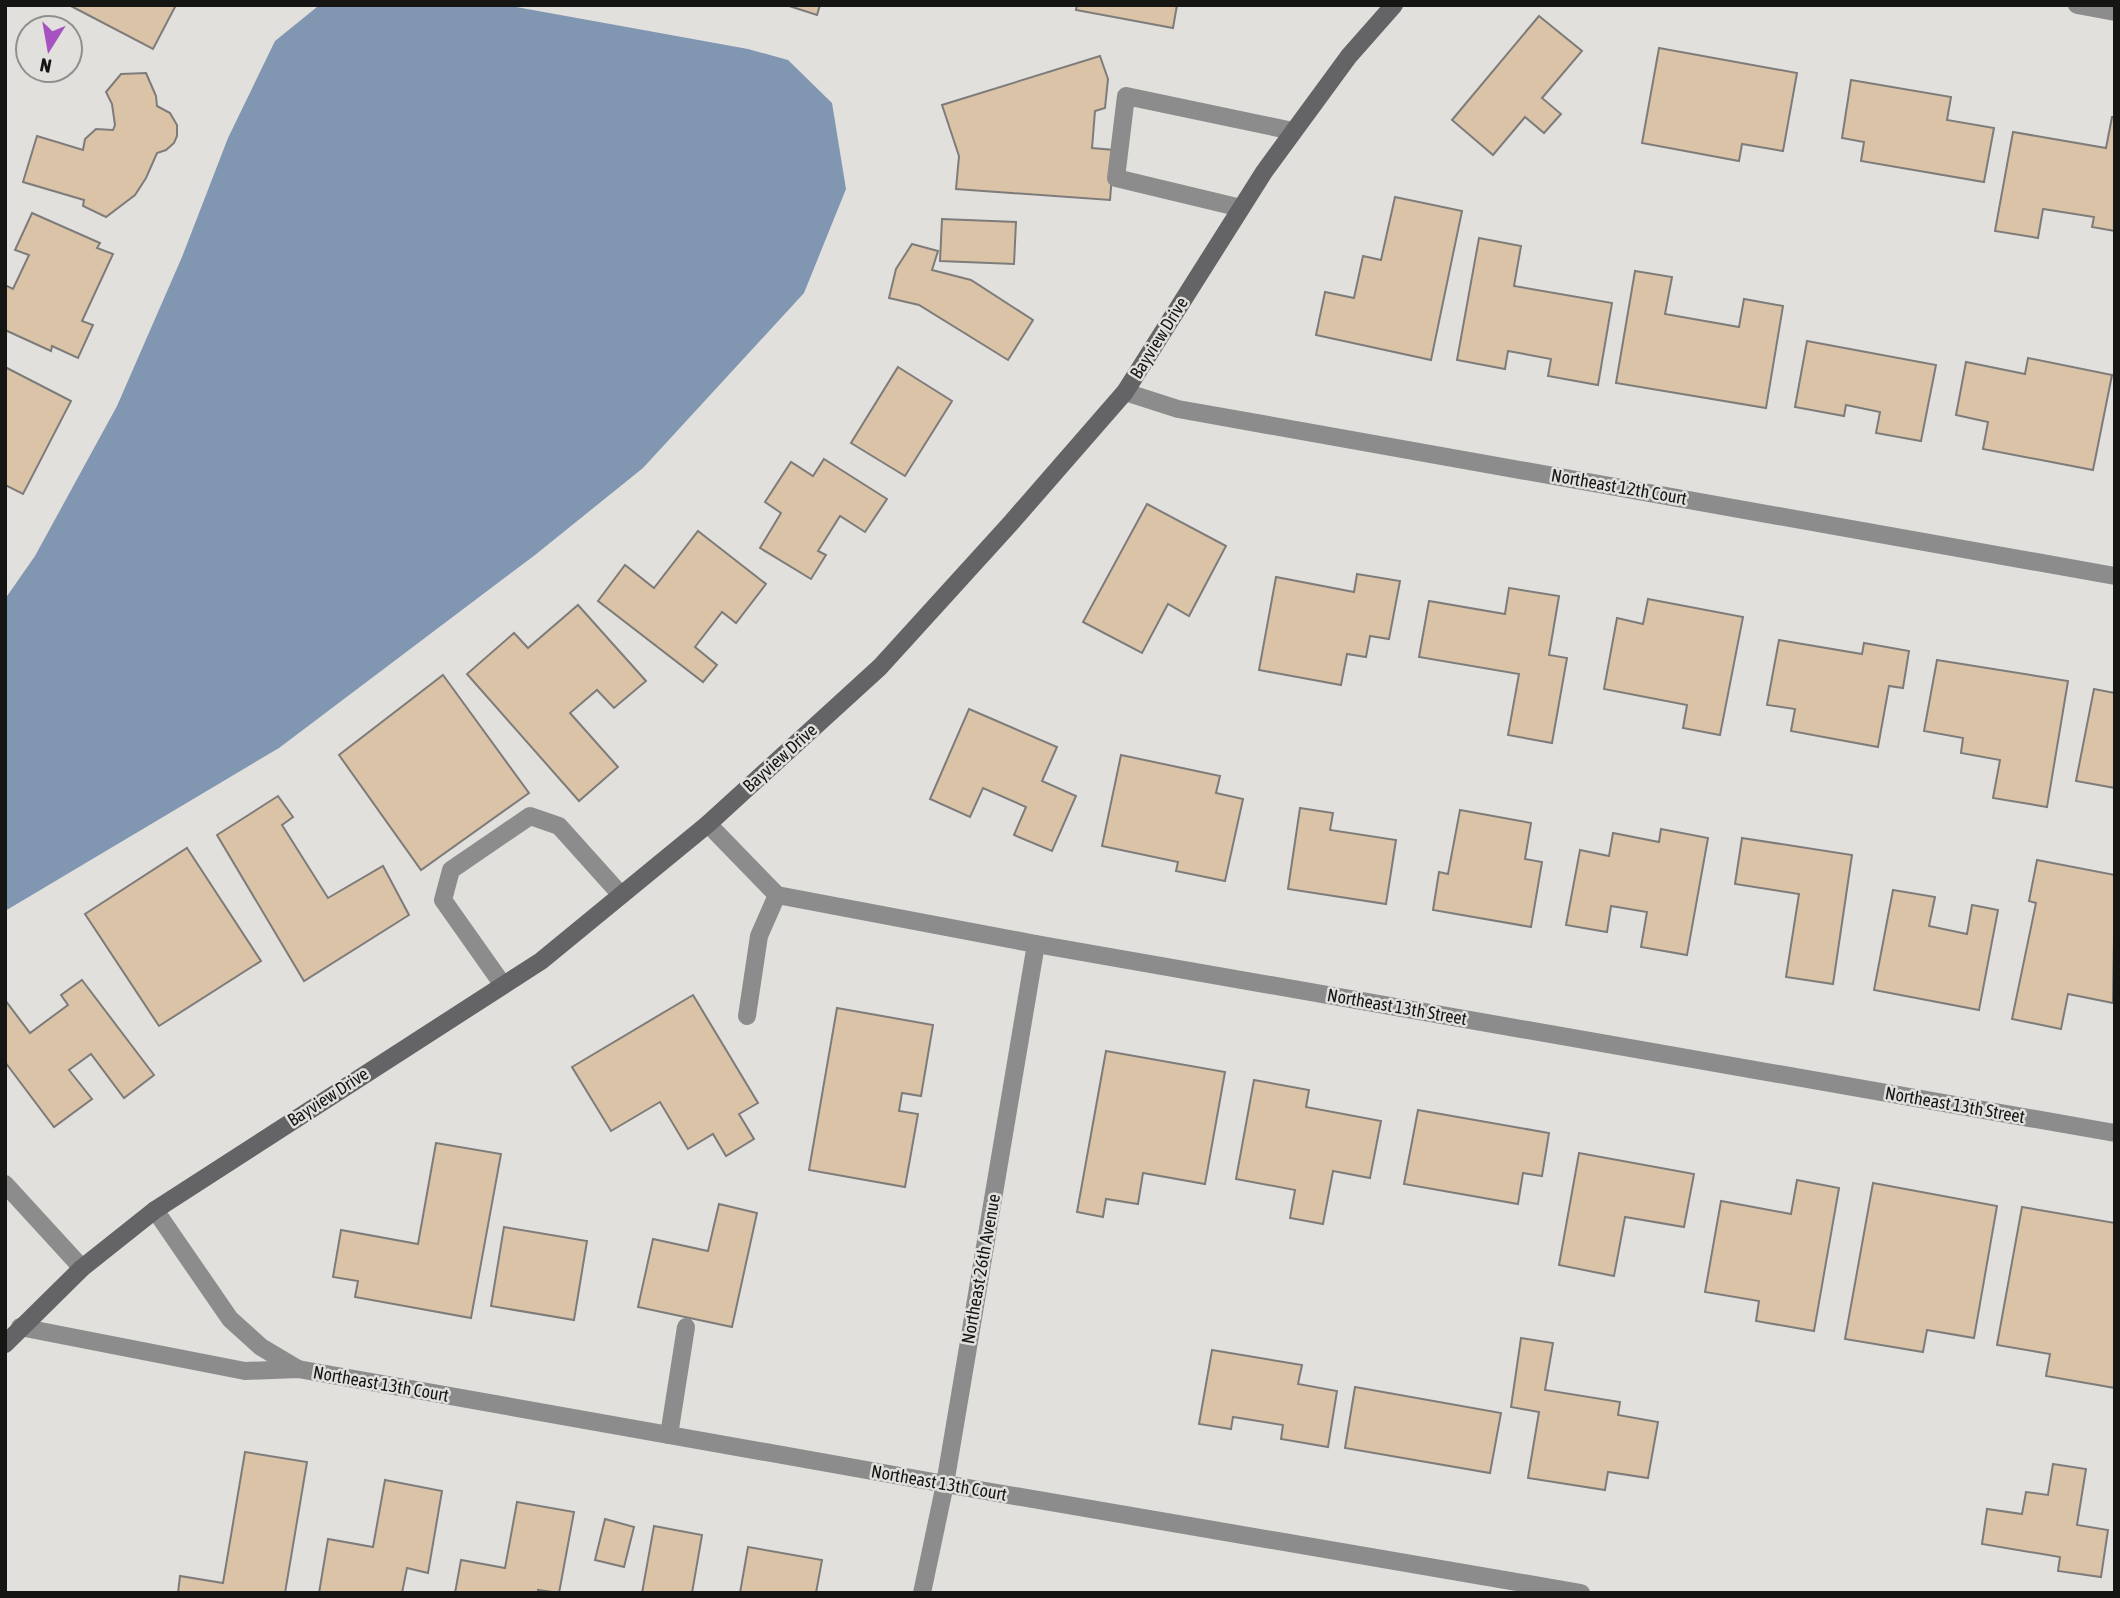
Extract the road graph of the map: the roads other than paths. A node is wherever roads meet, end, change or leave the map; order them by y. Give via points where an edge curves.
1 (1394, 5) edge
2 (2077, 5) edge
3 (2115, 12) edge
4 (1293, 131) junction
5 (1241, 208) junction
6 (1125, 392) junction
7 (2115, 576) edge
8 (708, 824) junction
9 (621, 895) junction
10 (777, 895) junction
11 (1036, 944) junction
12 (503, 985) junction
13 (747, 1016) dead end
14 (2115, 1133) edge
15 (5, 1184) edge
16 (155, 1210) junction
17 (82, 1268) junction
18 (686, 1326) dead end
19 (20, 1328) junction
20 (5, 1344) edge
21 (298, 1369) junction
22 (669, 1434) junction
23 (945, 1485) junction
24 (922, 1593) edge
25 (1581, 1593) edge

1 - 4 street, Bayview Drive
2 - 3 street
4 - 5 street, Bayview Drive
4 - 5 street via 1126,96 1116,178
5 - 6 street, Bayview Drive
6 - 7 street, Northeast 12th Court via 1178,409
6 - 8 street, Bayview Drive via 880,667
8 - 9 street, Bayview Drive
8 - 10 street
9 - 12 street, Bayview Drive via 541,961
9 - 12 street via 559,826 530,816 452,870 443,900
10 - 11 street, Northeast 13th Street
10 - 13 street via 758,936
11 - 14 street, Northeast 13th Street
11 - 23 street, Northeast 26th Avenue
12 - 16 street, Bayview Drive
15 - 17 street
16 - 17 street, Bayview Drive
16 - 21 street, Northeast 13th Court via 230,1319 261,1347
17 - 19 street, Bayview Drive
18 - 22 street
19 - 20 street, Bayview Drive
19 - 21 street, Northeast 13th Court via 245,1371
21 - 22 street, Northeast 13th Court
22 - 23 street, Northeast 13th Court
23 - 24 street, Northeast 26th Avenue
23 - 25 street, Northeast 13th Court

